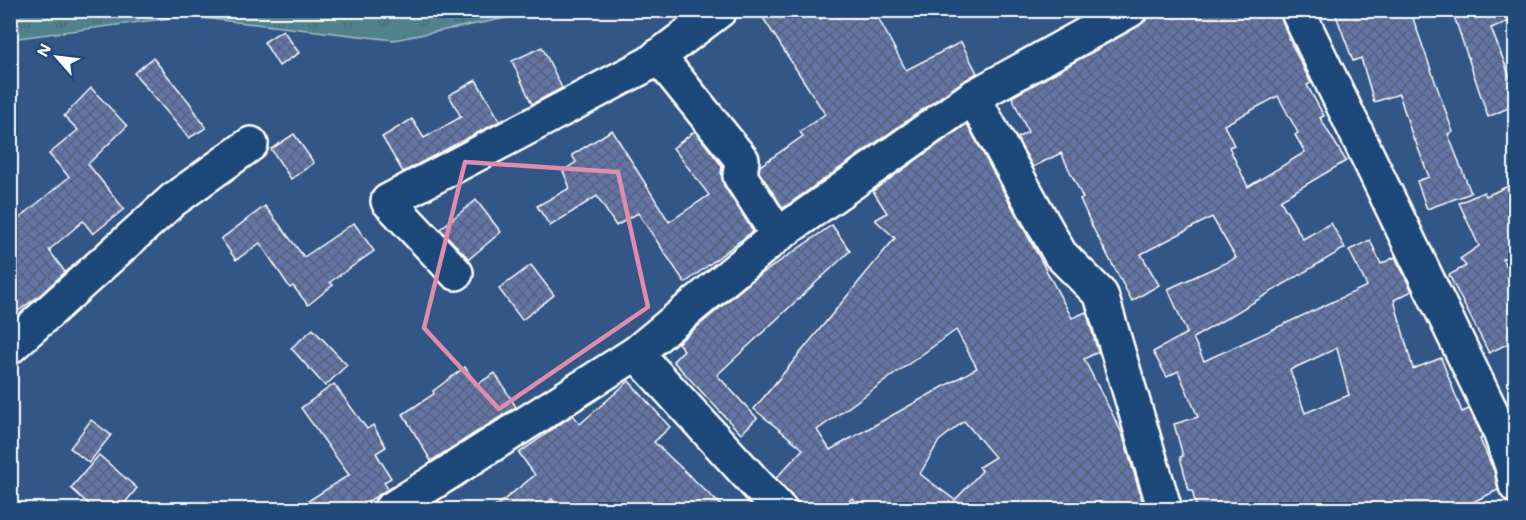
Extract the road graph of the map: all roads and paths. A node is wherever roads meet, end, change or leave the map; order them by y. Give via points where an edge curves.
1 (720, 10) edge
2 (1130, 10) edge
3 (1297, 10) edge
4 (658, 56) junction
5 (973, 97) junction
6 (251, 144) dead end
7 (778, 235) junction
8 (456, 273) dead end
9 (10, 347) edge
10 (636, 353) junction
11 (1515, 486) edge
12 (390, 510) edge
13 (780, 510) edge
14 (1165, 510) edge

1 - 4 street
2 - 5 street
3 - 11 street via 1498,426
4 - 7 street via 742,160 740,176
4 - 8 street via 388,201
5 - 7 street
5 - 14 street via 1060,254 1101,295
6 - 9 street via 173,200
7 - 10 street
10 - 12 street
10 - 13 street

